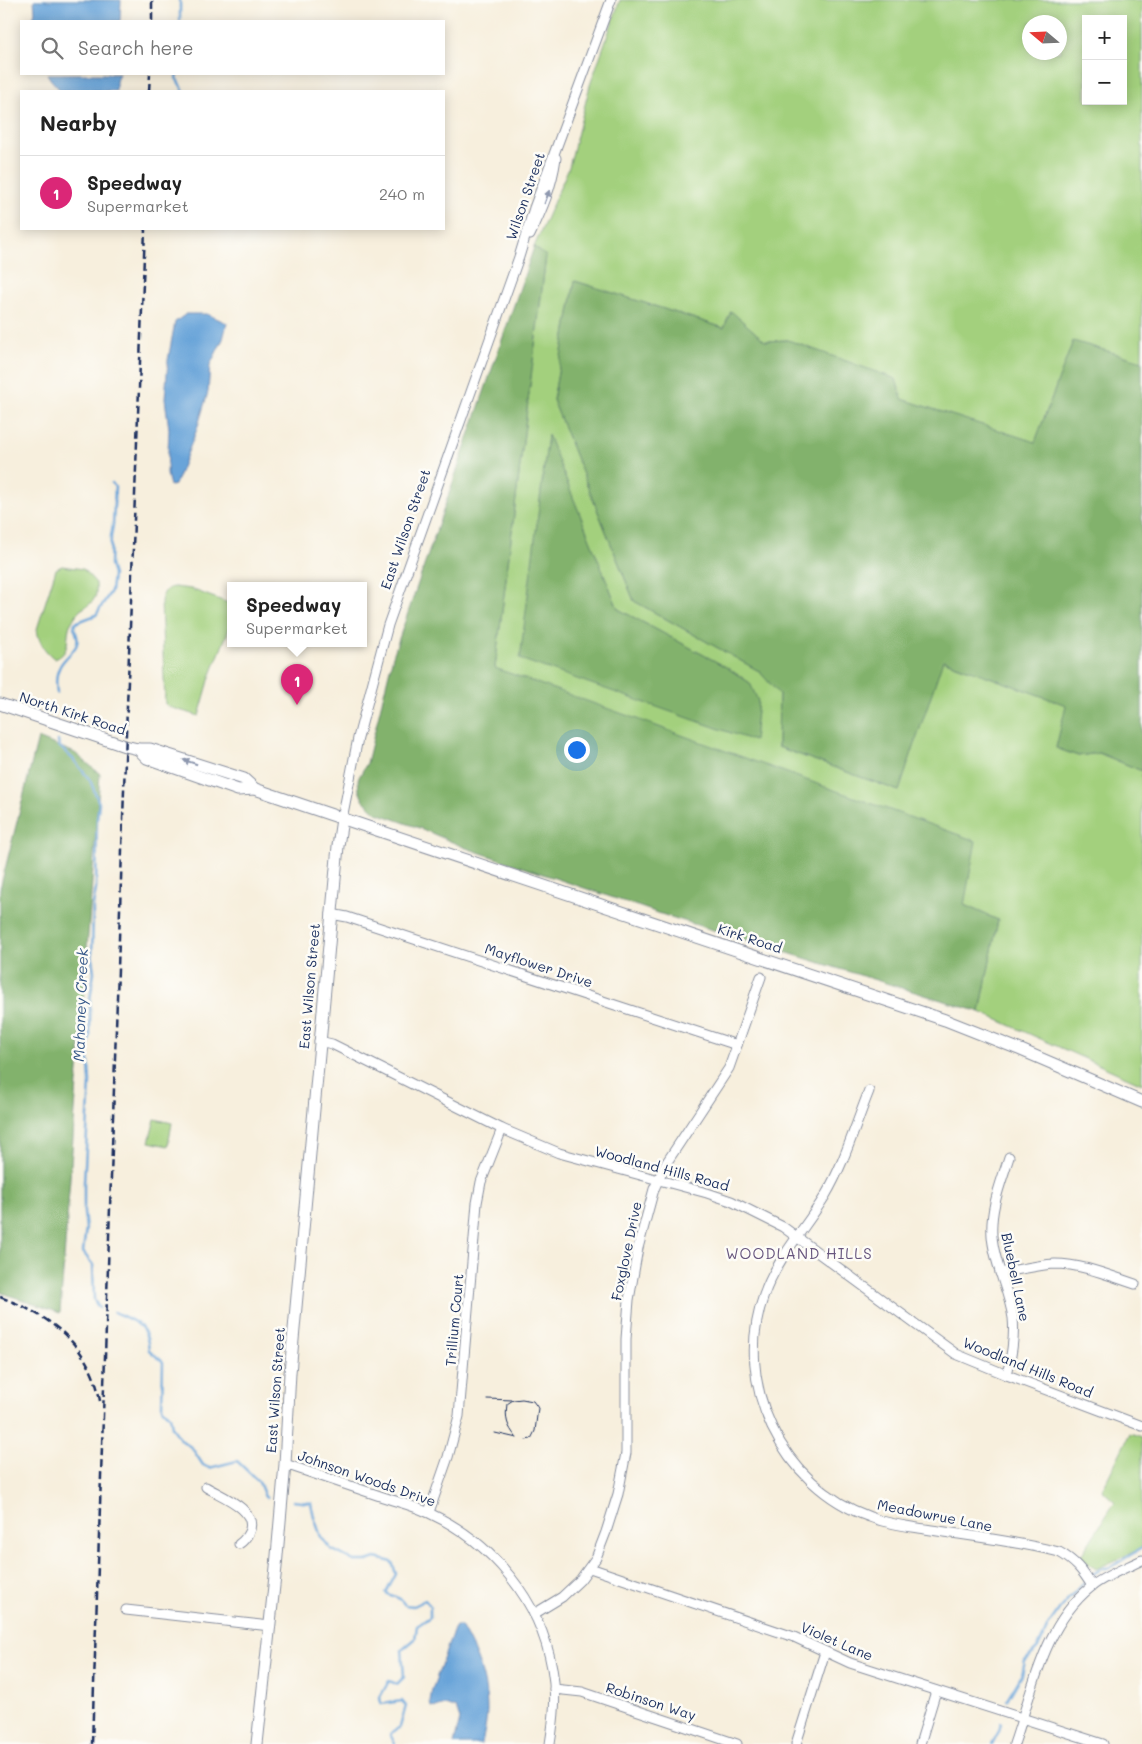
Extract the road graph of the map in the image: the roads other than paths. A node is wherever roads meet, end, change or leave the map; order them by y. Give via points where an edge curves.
1 (611, 0) edge
2 (519, 257) joint
3 (0, 704) edge
4 (342, 819) junction
5 (331, 914) junction
6 (761, 977) dead end
7 (319, 1041) junction
8 (737, 1045) junction
9 (869, 1091) dead end
10 (1142, 1102) edge
11 (502, 1129) junction
12 (1009, 1157) dead end
13 (657, 1180) junction
14 (797, 1238) junction
15 (1000, 1273) junction
16 (1135, 1284) dead end
17 (1007, 1376) junction
18 (1142, 1426) edge
19 (285, 1464) junction
20 (206, 1487) dead end
21 (429, 1512) junction
22 (239, 1544) dead end
23 (1142, 1560) edge
24 (590, 1568) junction
25 (1092, 1586) junction
26 (126, 1610) dead end
27 (534, 1614) junction
28 (270, 1626) junction
29 (825, 1652) junction
30 (554, 1689) junction
31 (936, 1691) junction
32 (1023, 1718) junction
33 (258, 1744) edge
34 (550, 1744) edge
35 (737, 1744) edge
36 (796, 1744) edge
37 (920, 1744) edge
38 (1014, 1744) edge
39 (1102, 1744) edge

1 - 2 street, Wilson Street via 557,148 543,210
2 - 4 street, East Wilson Street via 388,625 359,731
3 - 4 street, North Kirk Road via 138,750 147,758 238,790 255,788
4 - 5 street, East Wilson Street
4 - 10 street, Kirk Road via 945,1020
5 - 7 street, East Wilson Street
5 - 8 street, Mayflower Drive
6 - 8 street, Foxglove Drive
7 - 11 street, Woodland Hills Road via 332,1044
7 - 19 street, East Wilson Street
8 - 13 street, Foxglove Drive via 728,1068
9 - 14 street, Meadowrue Lane via 833,1181
11 - 13 street, Woodland Hills Road via 559,1153
11 - 21 street, Trillium Court via 481,1182 477,1204 459,1416
12 - 15 street, Bluebell Lane via 992,1216 993,1245
13 - 14 street, Woodland Hills Road via 731,1201
13 - 24 street, Foxglove Drive via 638,1248 629,1300 622,1479 606,1532
14 - 17 street, Woodland Hills Road via 948,1349
14 - 25 street, Meadowrue Lane via 778,1265 763,1297 754,1349 764,1408 773,1432 794,1463 821,1489 863,1515 886,1522 1059,1552 1083,1570
15 - 16 street via 1062,1264
15 - 17 street, Bluebell Lane via 1013,1328
17 - 18 street, Woodland Hills Road
19 - 21 street, Johnson Woods Drive
19 - 28 street, East Wilson Street
20 - 22 street via 246,1512 251,1526
21 - 27 street, Johnson Woods Drive via 485,1550 513,1580
23 - 25 street
24 - 27 street, Foxglove Drive via 569,1592
24 - 29 street, Violet Lane via 794,1637
25 - 32 street via 1068,1611 1052,1636
26 - 28 street
27 - 30 street, Johnson Woods Drive via 548,1650
28 - 33 street, East Wilson Street
29 - 31 street, Violet Lane via 850,1664
29 - 36 street
30 - 34 street, Johnson Woods Drive
30 - 35 street, Robinson Way via 582,1692
31 - 32 street, Violet Lane
31 - 37 street
32 - 38 street
32 - 39 street, Violet Lane

